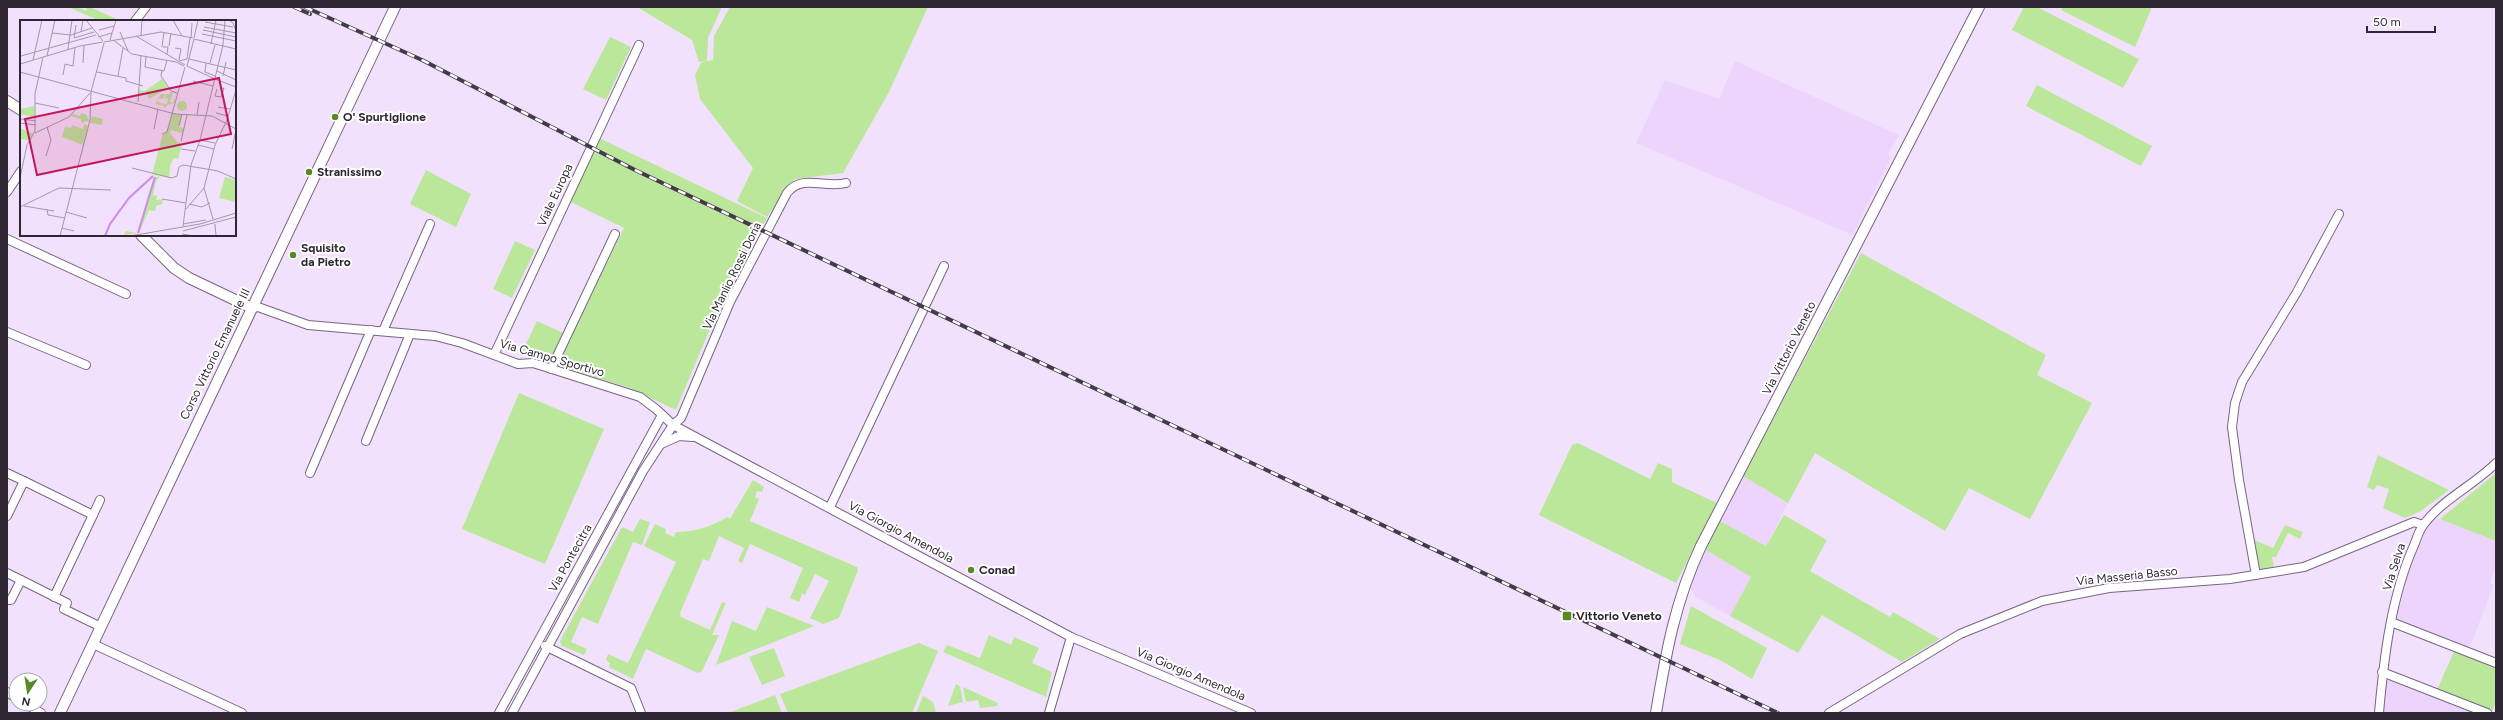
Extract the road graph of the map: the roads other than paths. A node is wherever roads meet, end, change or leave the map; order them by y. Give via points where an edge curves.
1 (146, 7) edge
2 (395, 7) edge
3 (1979, 7) edge
4 (136, 20) edge
5 (639, 45) dead end
6 (7, 101) edge
7 (20, 109) edge
8 (20, 172) edge
9 (846, 183) dead end
10 (7, 192) edge
11 (2339, 214) dead end
12 (430, 224) dead end
13 (615, 234) dead end
14 (142, 236) edge
15 (7, 238) edge
16 (944, 266) dead end
17 (126, 294) dead end
18 (252, 308) junction
19 (371, 330) junction
20 (383, 331) junction
21 (7, 332) edge
22 (410, 334) junction
23 (494, 354) junction
24 (86, 365) dead end
25 (551, 369) junction
26 (662, 415) junction
27 (673, 425) junction
28 (695, 437) junction
29 (366, 441) dead end
30 (660, 444) junction
31 (2496, 463) edge
32 (7, 473) edge
33 (310, 473) dead end
34 (24, 481) junction
35 (100, 500) dead end
36 (830, 507) junction
37 (93, 515) junction
38 (7, 516) edge
39 (2423, 525) junction
40 (7, 573) edge
41 (2256, 575) junction
42 (21, 580) junction
43 (54, 597) junction
44 (7, 600) edge
45 (2391, 622) junction
46 (101, 627) junction
47 (1071, 637) junction
48 (537, 642) junction
49 (93, 644) junction
50 (548, 648) junction
51 (2496, 663) edge
52 (2382, 672) junction
53 (60, 713) edge
54 (242, 713) edge
55 (499, 713) edge
56 (512, 713) edge
57 (641, 713) edge
58 (1049, 713) edge
59 (1251, 713) edge
60 (1656, 713) edge
61 (1829, 713) edge
62 (2379, 713) edge
63 (2487, 713) edge

1 - 4 street
2 - 18 street, Corso Vittorio Emanuele III
3 - 60 street, Via Vittorio Veneto via 1698,552 1681,592 1672,624
5 - 23 street, Viale Europa
6 - 7 street
8 - 10 street
9 - 27 street, Via Manlio Rossi Doria via 833,185 806,182 798,184 787,193 730,302 681,418
11 - 41 street via 2297,292 2242,382 2235,403 2232,427 2238,480
12 - 20 street
13 - 25 street
14 - 18 street via 174,268 189,278
15 - 17 street
16 - 36 street
18 - 19 street, Via Campo Sportivo via 258,307 308,325
18 - 46 street, Corso Vittorio Emanuele III
19 - 20 street, Via Campo Sportivo
19 - 33 street
20 - 22 street, Via Campo Sportivo
21 - 24 street
22 - 23 street, Via Campo Sportivo via 449,339
22 - 29 street
23 - 25 street, Via Campo Sportivo via 518,364 533,363
25 - 26 street, Via Campo Sportivo via 640,397
26 - 27 street, Via Campo Sportivo
26 - 48 street, Via Pontecitra
27 - 28 street, Via Giorgio Amendola
27 - 30 street, Via Pontecitra
28 - 30 street, Via Giorgio Amendola via 679,436
28 - 36 street, Via Giorgio Amendola
30 - 50 street, Via Pontecitra
31 - 39 street, Via Selva
32 - 34 street
34 - 37 street
34 - 38 street
35 - 37 street
36 - 47 street, Via Giorgio Amendola
37 - 43 street
39 - 41 street, Via Masseria Basso via 2414,522 2304,567
39 - 45 street, Via Selva via 2409,556
40 - 42 street
41 - 61 street, Via Masseria Basso via 2109,588 2042,601 1960,634
42 - 43 street
42 - 44 street via 11,600
43 - 46 street via 67,603 64,609
45 - 51 street
45 - 52 street, Via Selva
46 - 49 street, Corso Vittorio Emanuele III
47 - 58 street
47 - 59 street, Via Giorgio Amendola
48 - 50 street
48 - 55 street, Via Pontecitra
49 - 53 street, Corso Vittorio Emanuele III
49 - 54 street
50 - 56 street, Via Pontecitra
50 - 57 street via 631,688
52 - 62 street, Via Selva
52 - 63 street

